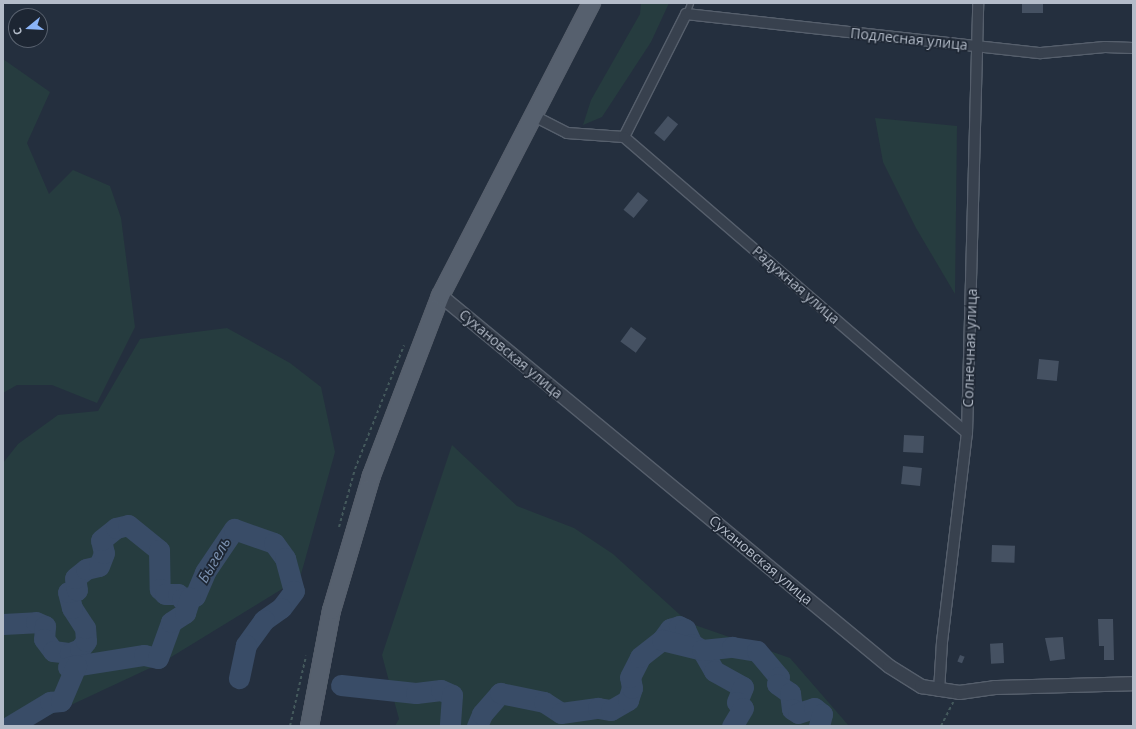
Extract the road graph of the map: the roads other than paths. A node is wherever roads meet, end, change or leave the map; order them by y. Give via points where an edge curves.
1 (591, 3) edge
2 (690, 3) edge
3 (978, 3) edge
4 (686, 14) junction
5 (979, 46) junction
6 (1133, 48) edge
7 (532, 115) junction
8 (624, 137) junction
9 (440, 295) junction
10 (967, 434) junction
11 (1133, 683) edge
12 (939, 691) junction
13 (309, 726) edge

1 - 7 main road
2 - 4 lane
3 - 5 street, Солнечная улица
4 - 5 street, Подлесная улица
4 - 8 street
5 - 6 street, Подлесная улица via 1041,53 1105,47
5 - 10 street, Солнечная улица
7 - 8 street via 567,133
7 - 9 main road
8 - 10 street, Радужная улица
9 - 12 street, Сухановская улица via 889,666 921,686
9 - 13 main road via 371,475 331,610
10 - 12 street, Солнечная улица via 942,642
11 - 12 street, Сухановская улица

